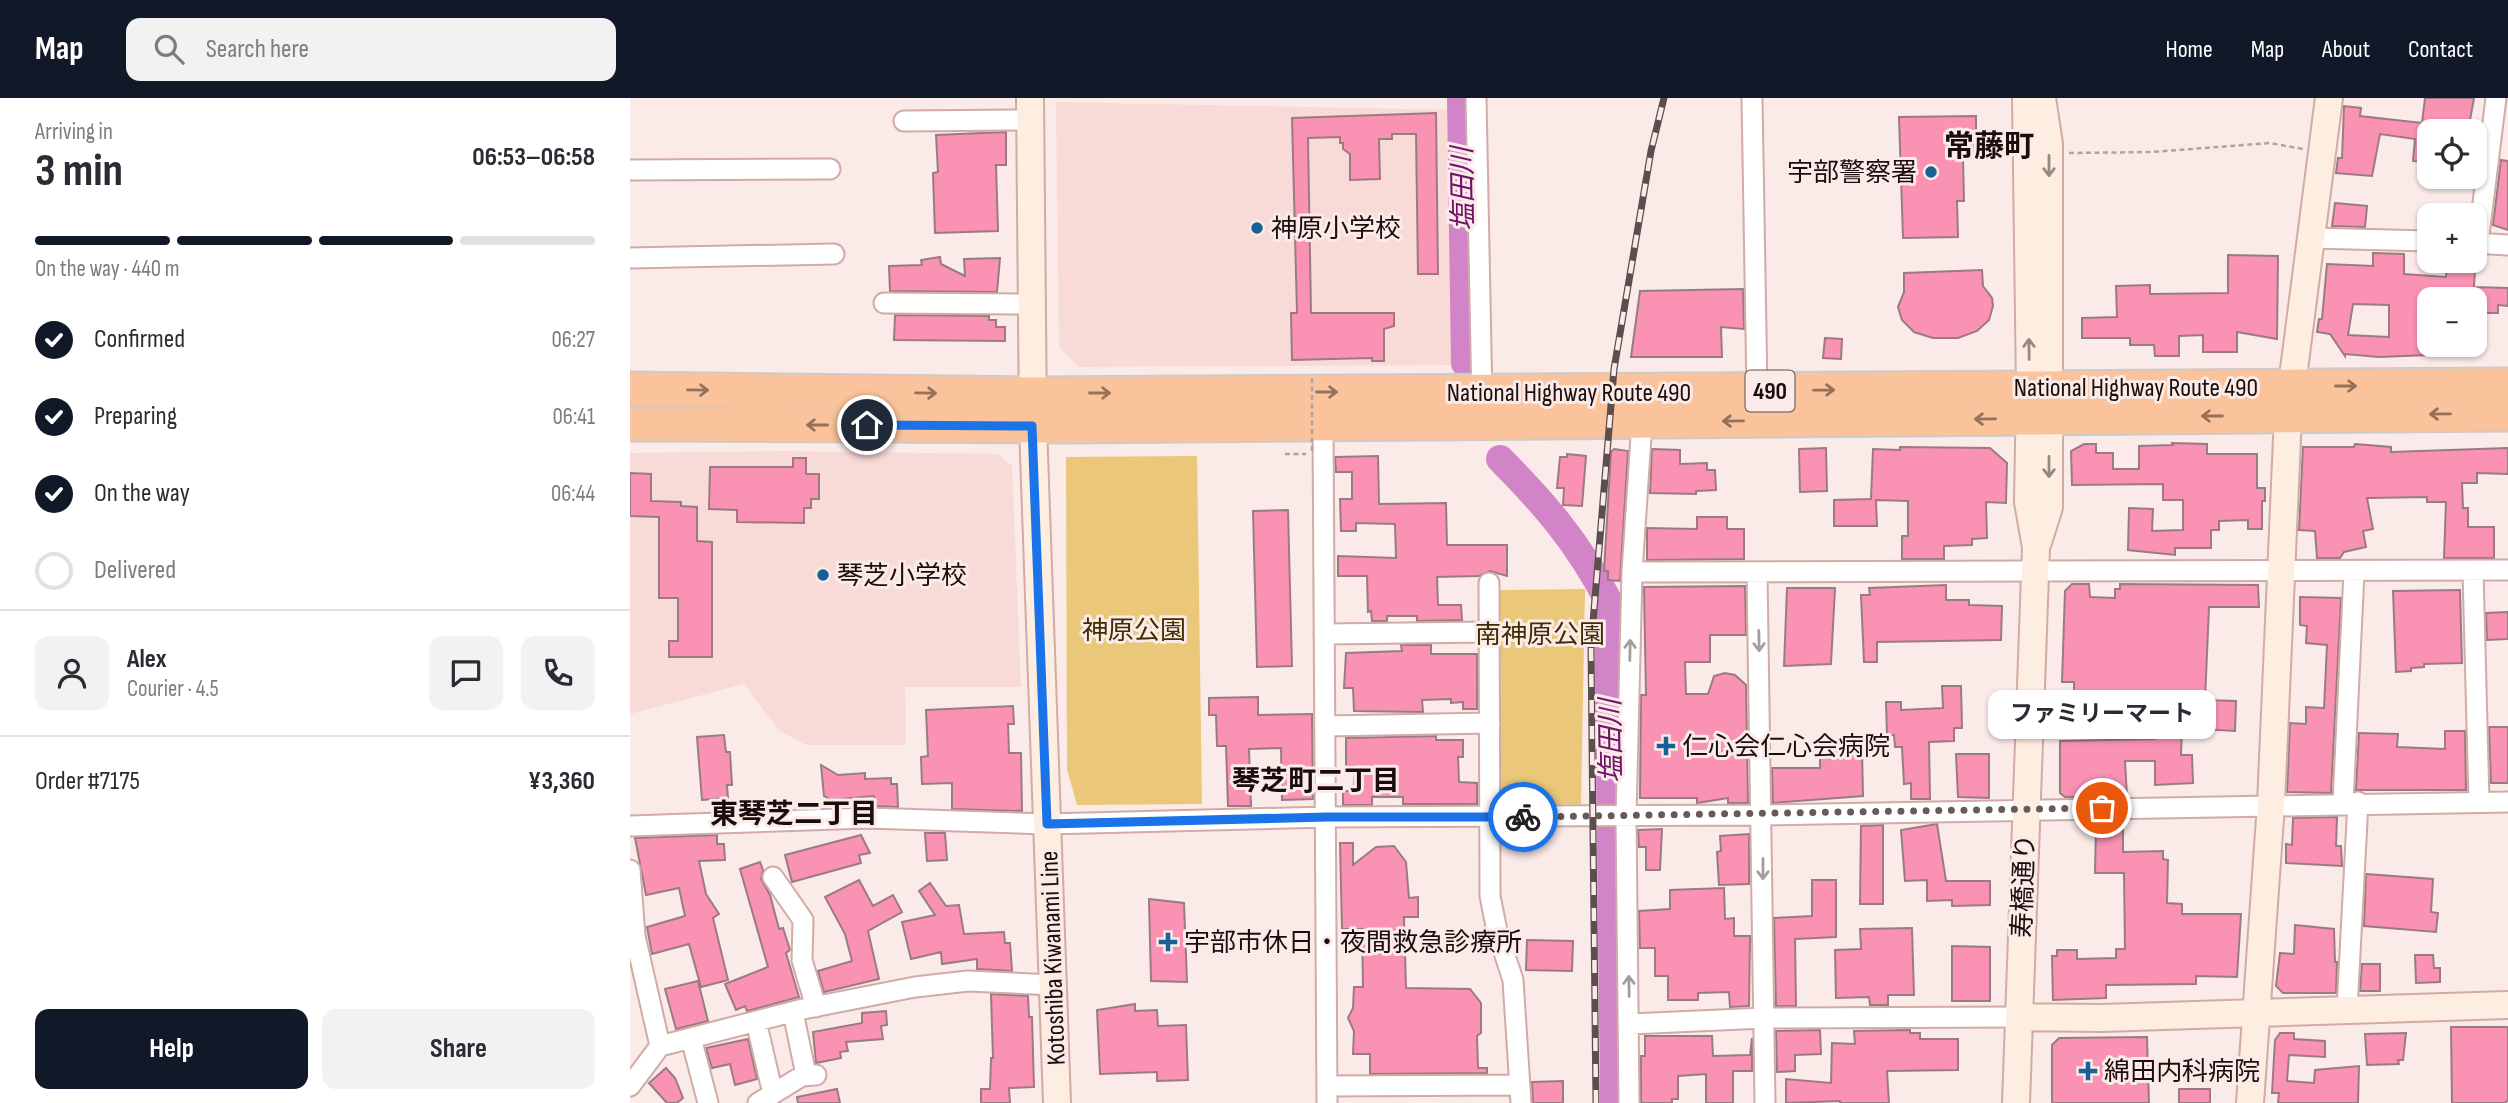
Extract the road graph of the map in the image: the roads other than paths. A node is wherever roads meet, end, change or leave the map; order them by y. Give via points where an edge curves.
1 (1476, 98) edge
2 (1752, 98) edge
3 (2026, 98) edge
4 (2042, 98) edge
5 (2329, 98) edge
6 (2497, 98) edge
7 (1030, 109) edge
8 (904, 121) dead end
9 (830, 169) dead end
10 (630, 170) edge
11 (2482, 203) edge
12 (2311, 237) junction
13 (2417, 241) edge
14 (2487, 244) edge
15 (2508, 245) edge
16 (834, 254) dead end
17 (630, 258) edge
18 (884, 303) dead end
19 (1031, 304) junction
20 (2508, 385) edge
21 (630, 389) edge
22 (1757, 391) junction
23 (2290, 401) junction
24 (2039, 403) junction
25 (1482, 408) junction
26 (1032, 410) junction
27 (2508, 414) edge
28 (1642, 422) junction
29 (630, 424) edge
30 (1323, 424) junction
31 (2036, 560) junction
32 (2508, 570) edge
33 (2473, 571) junction
34 (1632, 572) junction
35 (2280, 572) junction
36 (2354, 572) junction
37 (1757, 573) junction
38 (1489, 583) dead end
39 (1489, 632) junction
40 (1324, 634) junction
41 (1490, 723) junction
42 (1326, 726) junction
43 (2351, 802) junction
44 (2479, 802) junction
45 (2508, 802) edge
46 (2271, 804) junction
47 (2026, 809) junction
48 (1763, 815) junction
49 (1615, 816) junction
50 (1327, 817) junction
51 (1488, 818) junction
52 (1047, 824) junction
53 (630, 826) edge
54 (630, 870) edge
55 (773, 877) dead end
56 (635, 960) edge
57 (1054, 985) junction
58 (2508, 1005) edge
59 (816, 1007) junction
60 (2347, 1010) junction
61 (793, 1012) junction
62 (2255, 1013) junction
63 (2019, 1017) junction
64 (1764, 1018) junction
65 (756, 1021) junction
66 (1630, 1024) junction
67 (691, 1038) junction
68 (660, 1046) junction
69 (630, 1086) edge
70 (1327, 1094) edge
71 (1520, 1094) edge
72 (772, 1098) edge
73 (708, 1103) edge
74 (1057, 1103) edge
75 (1629, 1103) edge
76 (1765, 1103) edge
77 (2016, 1103) edge
78 (2250, 1103) edge

1 - 25 street
2 - 22 street
24 -> 3 street
4 -> 24 street via 2049,144
5 - 12 street
6 - 11 street
7 - 8 street
7 - 19 street, Kotoshiba Kiwanami Line
9 - 10 street
12 - 13 street
12 - 23 street
14 - 15 street
16 - 17 street
18 - 19 street
19 - 26 street, Kotoshiba Kiwanami Line
23 -> 20 highway, National Highway Route 490 / 490
21 -> 26 highway, National Highway Route 490 / 490
22 -> 24 highway, National Highway Route 490 / 490
22 - 25 highway, National Highway Route 490 / 490
23 - 24 highway, National Highway Route 490 / 490
27 -> 23 highway, National Highway Route 490 / 490
23 - 35 street
24 -> 28 highway, National Highway Route 490 / 490
24 - 31 street, 寿橋通り via 2049,507
26 -> 25 highway, National Highway Route 490 / 490
25 - 28 highway, National Highway Route 490 / 490
25 - 30 highway, National Highway Route 490 / 490
26 -> 29 highway, National Highway Route 490 / 490
26 - 30 highway, National Highway Route 490 / 490
26 - 52 street, Kotoshiba Kiwanami Line
28 - 34 street
30 - 40 street
31 - 35 street
31 - 37 street
31 - 47 street, 寿橋通り
32 - 33 street
33 - 36 street
33 - 44 street
34 - 37 street
49 -> 34 street
35 - 36 street
35 - 46 street
36 - 43 street
37 -> 48 street
38 - 39 street
39 - 40 street
39 - 41 street
40 - 42 street
41 - 42 street
41 - 51 street via 1492,806
42 - 50 street
43 - 44 street
43 - 46 street
43 - 60 street
44 - 45 street
46 - 47 street
46 - 62 street
47 - 48 street
47 - 63 street, 寿橋通り
48 - 49 street
48 -> 64 street
49 - 51 street
66 -> 49 street
50 - 51 street
50 - 52 street
50 - 70 street
51 - 71 street via 1490,896 1513,980
52 - 53 street via 868,818
52 - 57 street, Kotoshiba Kiwanami Line
54 - 56 street
55 - 59 street via 803,920 802,960
56 - 68 street
57 - 59 street via 968,981
57 - 74 street, Kotoshiba Kiwanami Line
58 - 60 street
59 - 61 street
60 - 62 street
61 - 65 street
61 - 72 street via 811,1075
62 - 63 street
62 - 78 street
63 - 64 street
63 - 77 street, 寿橋通り
64 - 66 street
64 - 76 street
65 - 67 street
65 - 72 street
66 - 75 street
67 - 68 street
67 - 73 street
68 - 69 street
70 - 71 street

